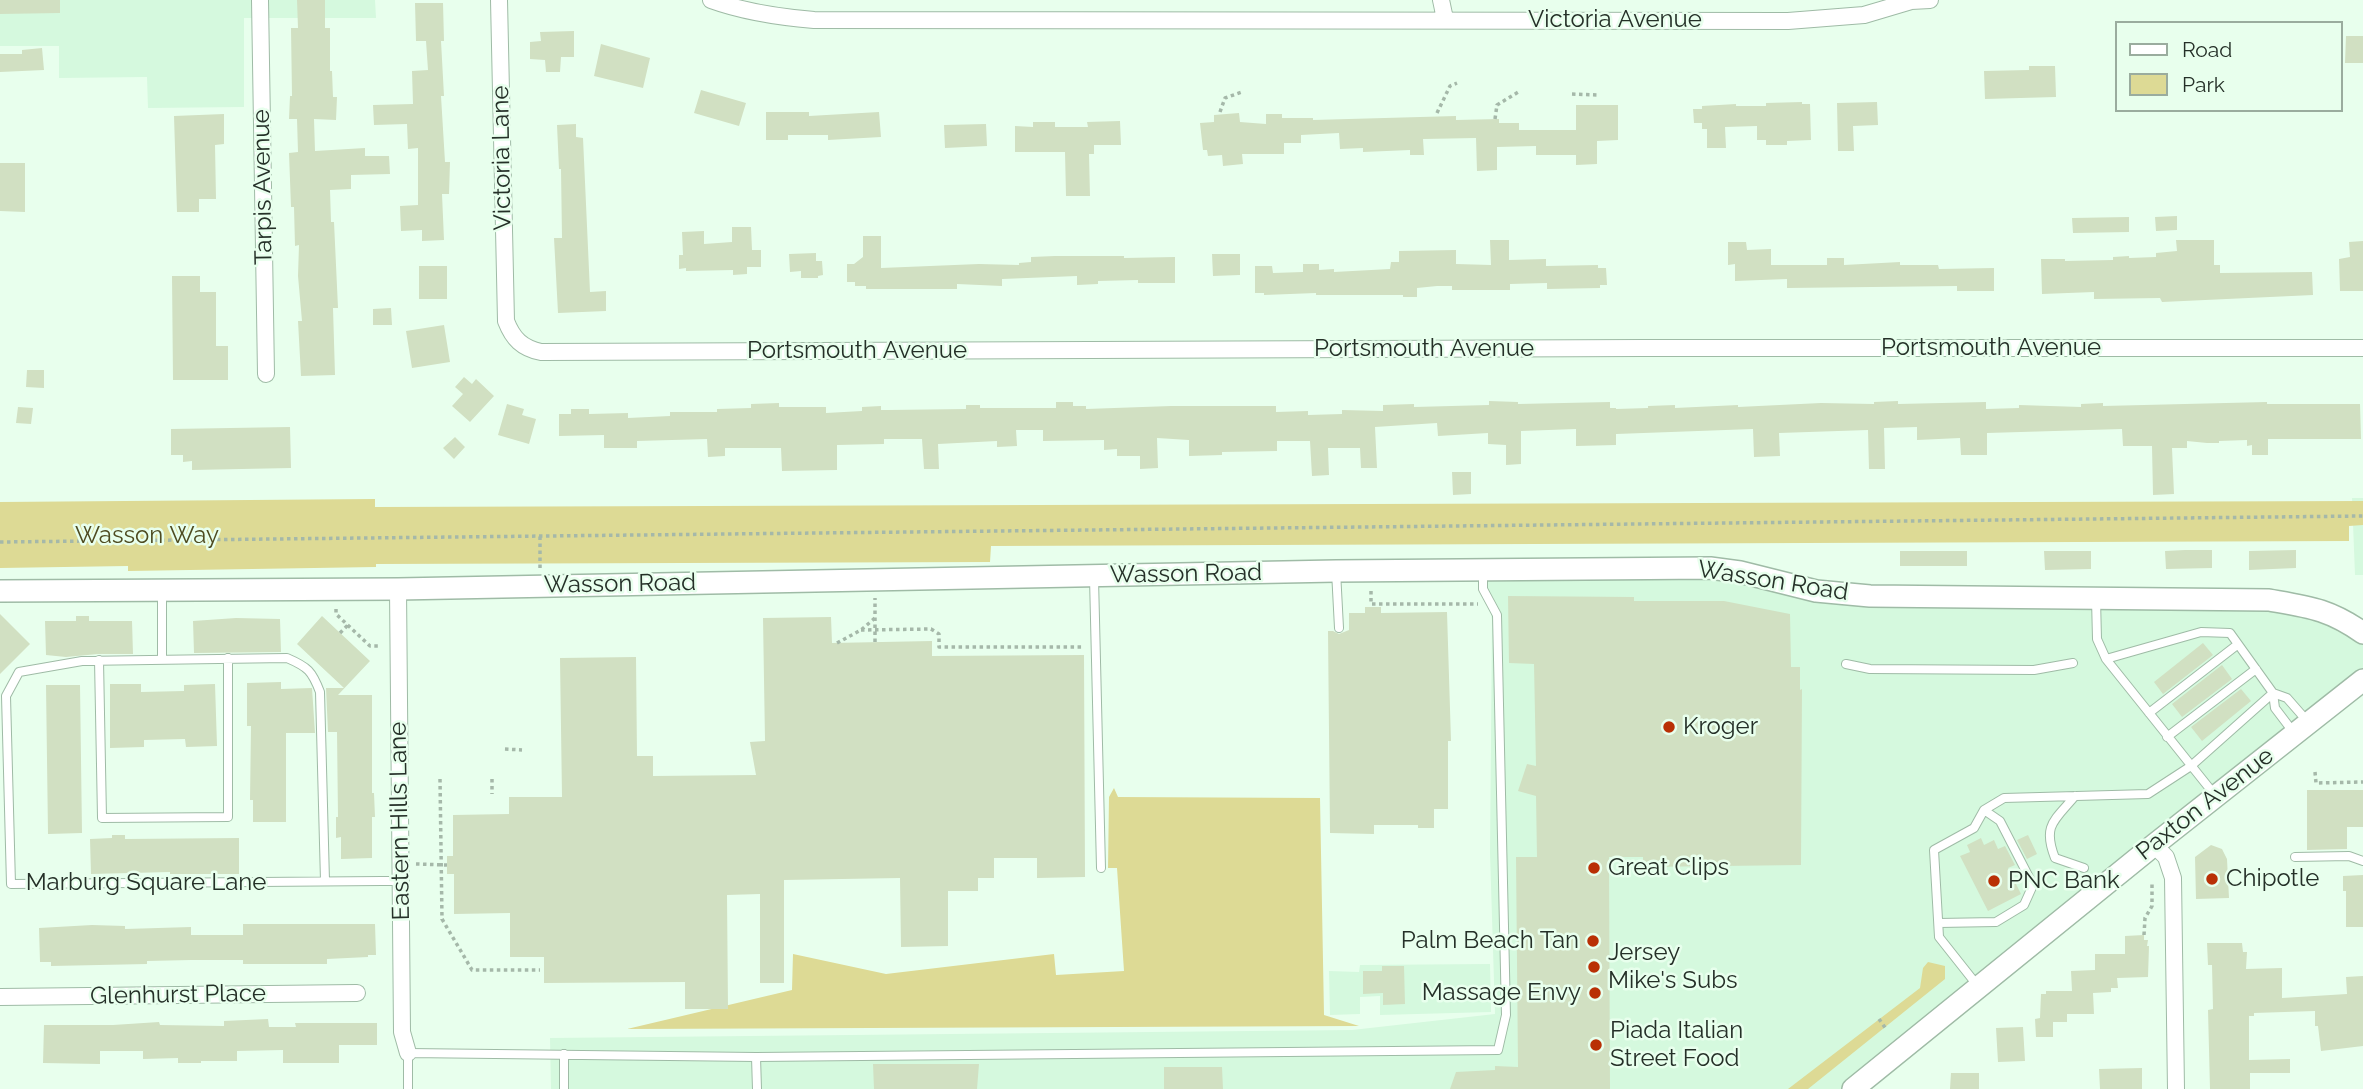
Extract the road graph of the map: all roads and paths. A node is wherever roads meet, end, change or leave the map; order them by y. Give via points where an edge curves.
1 (260, 0) edge
2 (499, 0) edge
3 (711, 0) edge
4 (1441, 0) edge
5 (1930, 0) edge
6 (1891, 3) edge
7 (1445, 19) junction
8 (1457, 83) dead end
9 (1520, 91) dead end
10 (1242, 92) dead end
11 (1572, 94) dead end
12 (1597, 95) dead end
13 (1220, 112) dead end
14 (1437, 113) dead end
15 (1494, 119) dead end
16 (506, 315) joint
17 (2363, 348) edge
18 (266, 374) dead end
19 (2363, 516) edge
20 (540, 535) junction
21 (0, 542) edge
22 (1483, 569) junction
23 (1336, 571) junction
24 (1094, 575) junction
25 (541, 586) junction
26 (162, 589) junction
27 (398, 589) junction
28 (0, 591) edge
29 (1371, 591) dead end
30 (875, 598) dead end
31 (2096, 599) junction
32 (1480, 604) dead end
33 (336, 607) dead end
34 (875, 618) junction
35 (348, 625) junction
36 (1339, 628) dead end
37 (861, 630) junction
38 (875, 630) junction
39 (340, 633) dead end
40 (2363, 633) edge
41 (875, 642) dead end
42 (836, 643) dead end
43 (2237, 645) junction
44 (380, 646) dead end
45 (1096, 646) junction
46 (228, 658) junction
47 (162, 659) junction
48 (2106, 659) junction
49 (99, 660) junction
50 (2073, 663) dead end
51 (1846, 664) dead end
52 (2256, 669) junction
53 (2363, 680) edge
54 (2273, 693) junction
55 (2149, 713) junction
56 (2301, 728) junction
57 (2168, 737) junction
58 (505, 749) dead end
59 (522, 750) dead end
60 (2191, 766) junction
61 (2315, 772) dead end
62 (440, 779) dead end
63 (492, 779) dead end
64 (2363, 782) edge
65 (492, 794) dead end
66 (2076, 796) junction
67 (2216, 797) junction
68 (1984, 810) junction
69 (2154, 845) junction
70 (2295, 857) dead end
71 (2363, 862) edge
72 (416, 864) dead end
73 (440, 865) junction
74 (447, 865) dead end
75 (1101, 868) dead end
76 (2084, 868) dead end
77 (325, 881) junction
78 (399, 881) junction
79 (2152, 884) dead end
80 (1939, 923) junction
81 (2144, 935) dead end
82 (540, 970) dead end
83 (1978, 987) junction
84 (357, 993) dead end
85 (0, 997) edge
86 (1879, 1019) dead end
87 (1886, 1029) dead end
88 (408, 1053) junction
89 (564, 1054) junction
90 (756, 1057) junction
91 (408, 1089) edge
92 (564, 1089) edge
93 (757, 1089) edge
94 (1853, 1089) edge
95 (2176, 1089) edge

1 - 18 street, Tarpis Avenue
2 - 16 street, Victoria Lane
3 - 7 street, Victoria Avenue via 778,17 814,20
4 - 7 street
5 - 6 street, Victoria Avenue
6 - 7 street, Victoria Avenue via 1864,15 1788,21
8 - 14 path via 1450,86
9 - 15 path via 1497,105
10 - 13 path via 1225,99
11 - 12 path
16 - 17 street, Portsmouth Avenue via 518,343 541,352
19 - 20 path
20 - 21 path
20 - 25 path
22 - 23 street, Wasson Road
22 - 31 street, Wasson Road via 1710,568 1816,591 1870,596
22 - 90 lane via 1483,589 1497,615 1506,1015 1498,1050
23 - 24 street, Wasson Road
23 - 36 lane
24 - 25 street, Wasson Road
24 - 45 lane
25 - 27 street, Wasson Road
26 - 27 street, Wasson Road
26 - 28 street, Wasson Road
26 - 47 lane
27 - 78 street, Eastern Hills Lane
29 - 32 path via 1371,604
30 - 34 path
31 - 40 street, Wasson Road via 2269,600 2313,607
31 - 48 lane via 2097,639
33 - 35 path via 336,614
34 - 37 path
34 - 38 path
35 - 39 path
35 - 44 path via 370,646
37 - 38 path
37 - 42 path
38 - 41 path
38 - 45 path via 931,629 939,634 940,648
43 - 48 lane via 2230,633 2201,632
43 - 52 lane
43 - 55 lane
45 - 75 lane
46 - 47 lane, Marburg Square Lane
46 - 49 lane via 228,817 102,818
46 - 77 lane, Marburg Square Lane via 288,658 314,675 320,692
47 - 49 lane, Marburg Square Lane
48 - 55 lane
49 - 77 lane, Marburg Square Lane via 19,672 6,696 11,884
50 - 51 lane via 2034,670 1870,669
52 - 54 lane
52 - 57 lane
53 - 56 street, Paxton Avenue
54 - 56 lane via 2275,708
54 - 56 lane via 2287,698
54 - 60 lane
55 - 57 lane
56 - 67 street, Paxton Avenue
57 - 60 lane
58 - 59 path
60 - 66 lane via 2148,794
60 - 67 lane
61 - 64 path via 2316,783
62 - 73 path
63 - 65 path
66 - 68 lane via 2004,799
66 - 76 lane via 2051,824 2048,842 2055,858
67 - 69 street, Paxton Avenue
68 - 80 lane via 1974,828 1934,850
68 - 80 lane via 2000,821 2033,885 2024,905 1996,922
69 - 83 street, Paxton Avenue
69 - 95 street via 2166,857 2173,878
70 - 71 lane via 2349,856
72 - 73 path
73 - 74 path
73 - 82 path via 442,919 472,970
77 - 78 lane, Marburg Square Lane
78 - 88 street, Eastern Hills Lane via 401,1032
79 - 81 path
80 - 83 lane via 1939,937
83 - 94 street, Paxton Avenue
84 - 85 street, Glenhurst Place
86 - 87 path
88 - 89 lane
88 - 91 lane
89 - 90 lane
89 - 92 lane
90 - 93 lane

